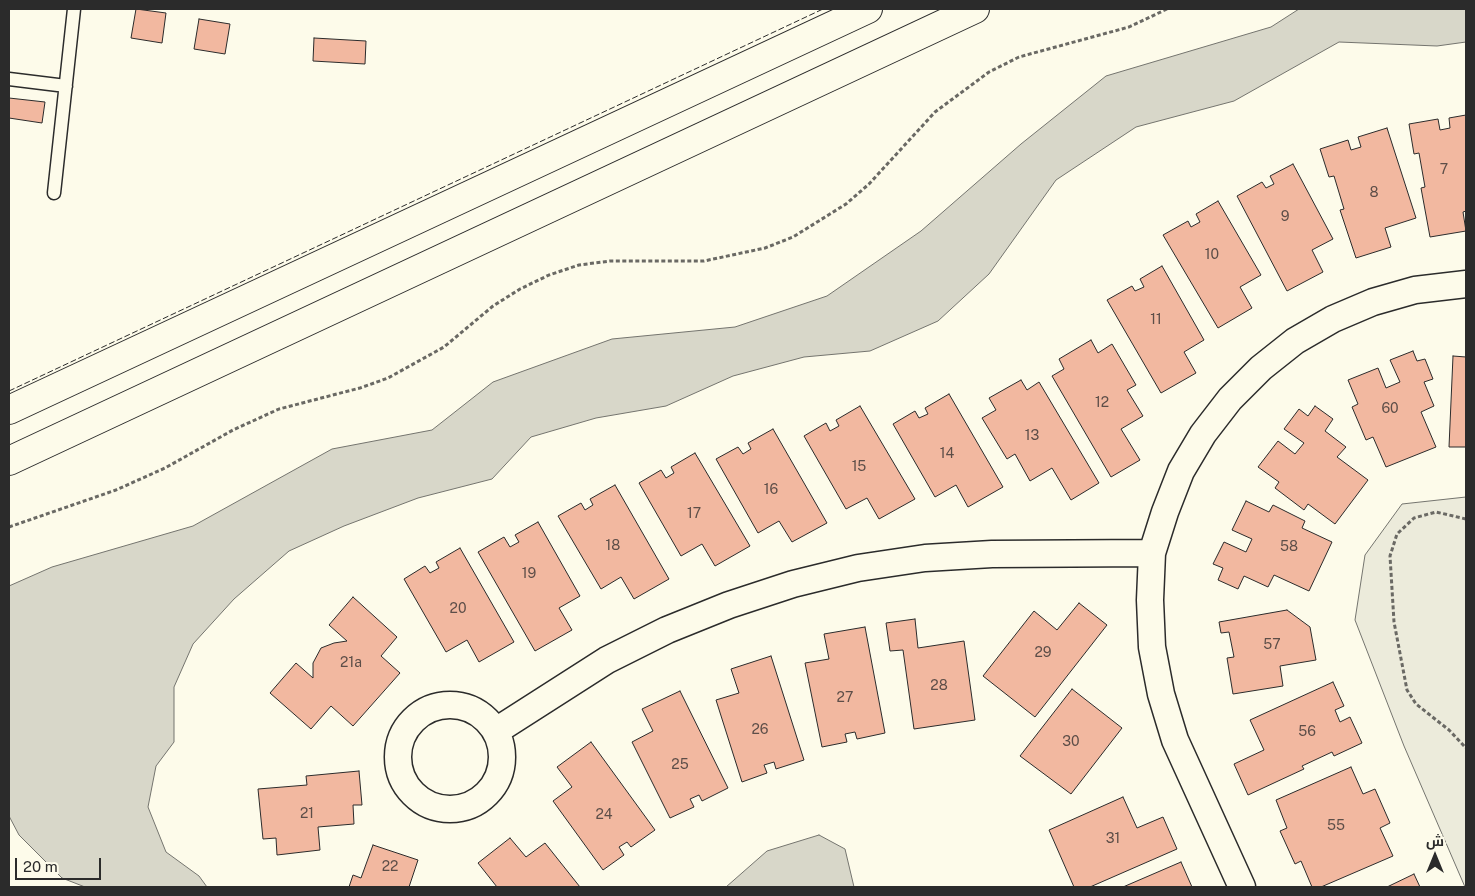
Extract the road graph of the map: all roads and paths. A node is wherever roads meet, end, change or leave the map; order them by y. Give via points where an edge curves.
1 (74, 9) edge
2 (868, 9) edge
3 (975, 9) edge
4 (1167, 9) edge
5 (9, 79) edge
6 (66, 86) junction
7 (54, 193) dead end
8 (1466, 284) edge
9 (9, 410) edge
10 (9, 461) edge
11 (1466, 519) edge
12 (9, 527) edge
13 (1152, 553) junction
14 (496, 731) dead end
15 (1466, 748) edge
16 (1242, 887) edge

1 - 6 lane
2 - 9 street
3 - 10 street
4 - 12 path via 1129,27 1019,57 989,72 935,112 869,184 846,204 793,237 734,256 673,263 610,261 549,275 493,306 444,347 388,378 279,409 116,490
5 - 6 lane
6 - 7 lane
8 - 13 street via 1415,290 1373,302 1295,341 1261,368 1230,399 1203,434 1181,471
11 - 15 path via 1436,512 1414,518 1397,534 1390,556 1394,622 1407,690 1416,704
13 - 14 street via 992,554 925,558 858,568 793,584 729,604 667,630 607,660
13 - 16 street via 1152,647 1161,694 1175,740

